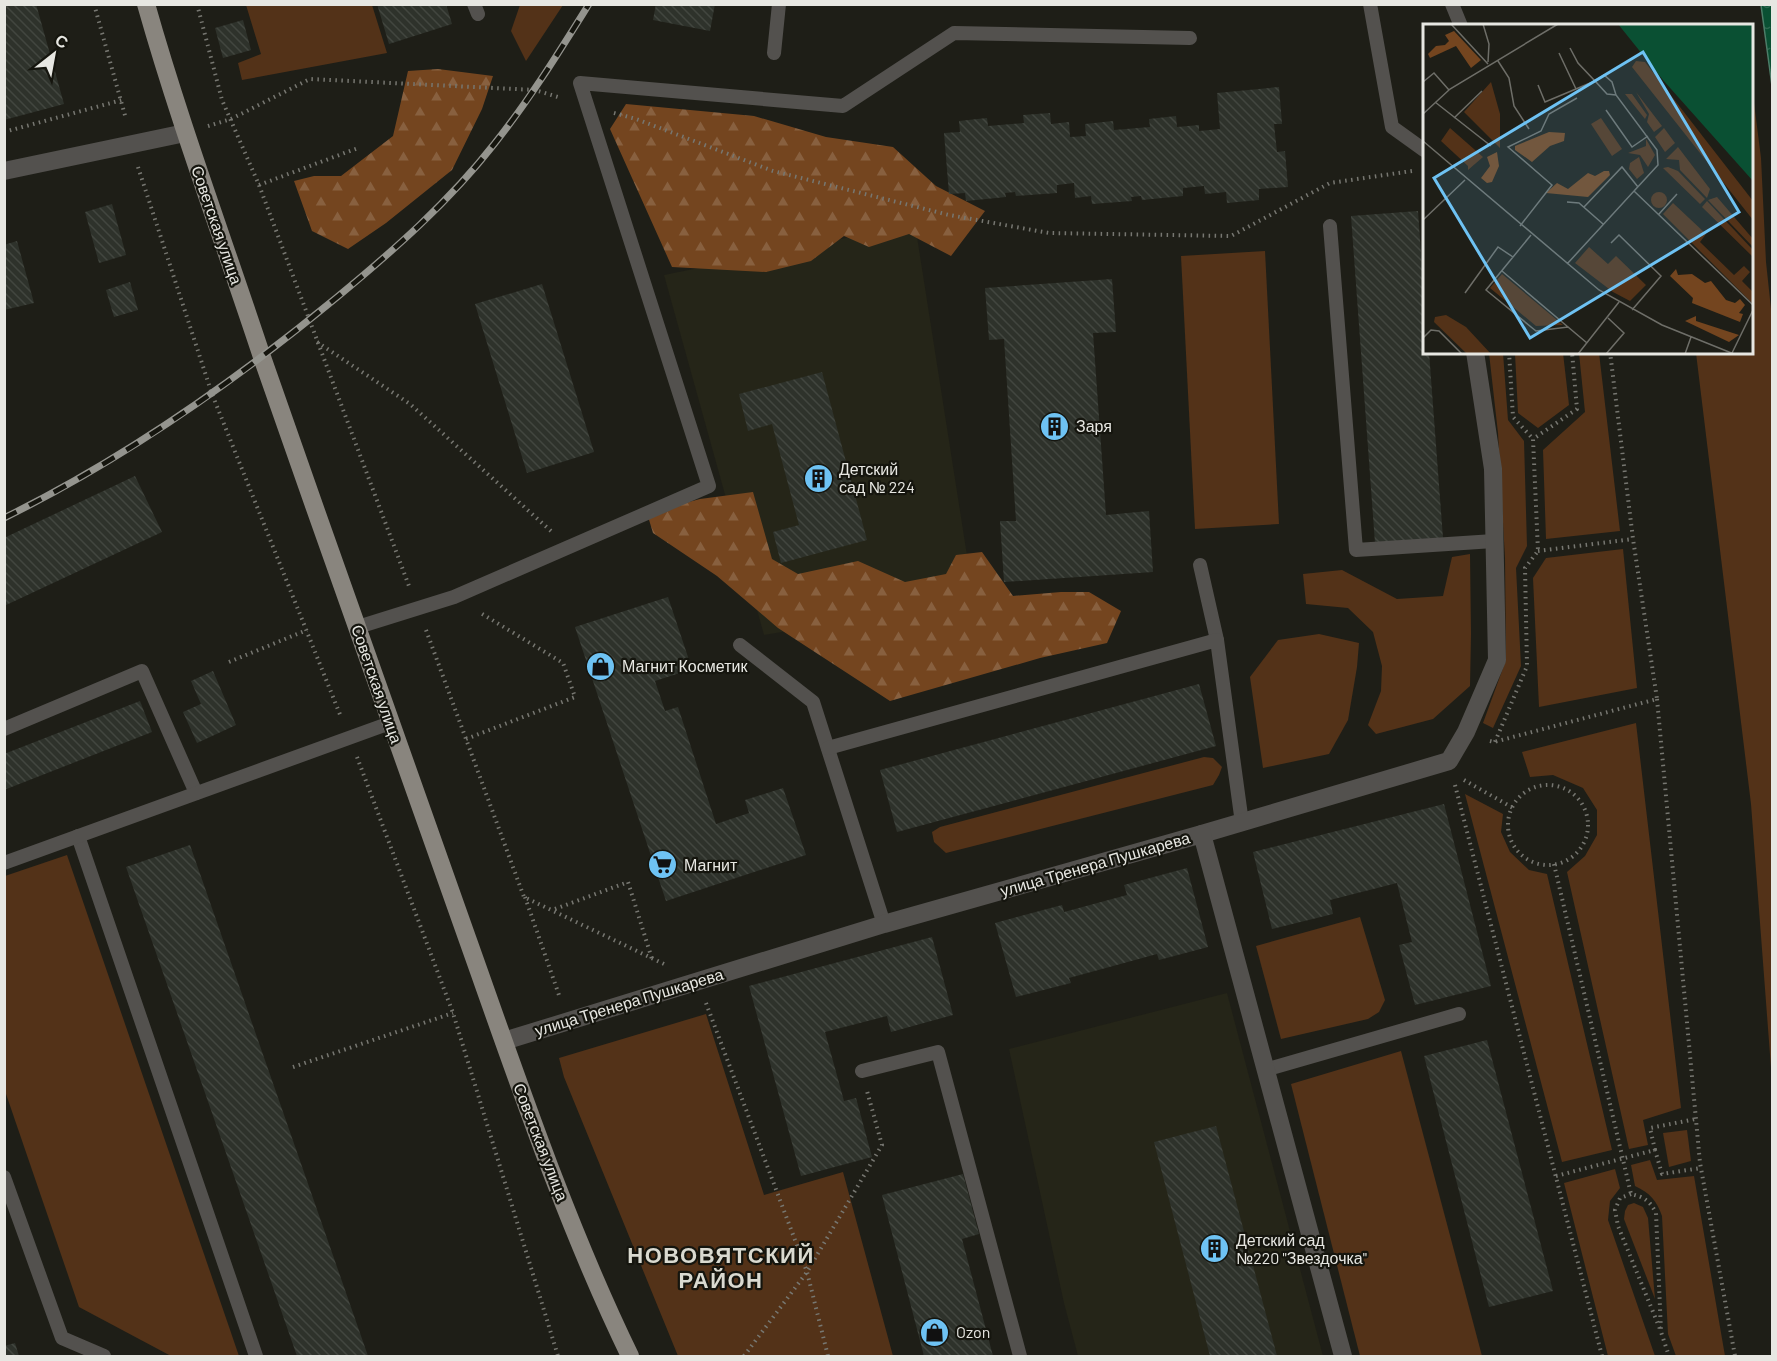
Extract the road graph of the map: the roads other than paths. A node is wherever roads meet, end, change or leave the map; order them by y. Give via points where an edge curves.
1 (146, 4) edge
2 (779, 4) edge
3 (1370, 4) edge
4 (1452, 4) edge
5 (1460, 24) edge
6 (1191, 38) dead end
7 (774, 53) dead end
8 (185, 133) junction
9 (1423, 149) edge
10 (4, 171) edge
11 (1330, 226) dead end
12 (1475, 354) edge
13 (1494, 541) junction
14 (1200, 565) dead end
15 (358, 627) junction
16 (1217, 640) junction
17 (740, 645) dead end
18 (390, 723) junction
19 (4, 729) edge
20 (828, 748) junction
21 (196, 794) junction
22 (1242, 823) junction
23 (1202, 834) junction
24 (78, 836) junction
25 (4, 863) edge
26 (884, 924) junction
27 (1459, 1014) dead end
28 (504, 1041) junction
29 (1265, 1070) junction
30 (862, 1071) road end
31 (4, 1177) edge
32 (104, 1356) edge
33 (256, 1356) edge
34 (630, 1356) edge
35 (1020, 1356) edge
36 (1343, 1356) edge

1 - 8 main road, Советская улица
2 - 7 lane
3 - 9 lane via 1392,127
4 - 5 lane
6 - 15 lane via 954,33 843,106 580,83 708,486 454,597
8 - 10 street
8 - 15 main road, Советская улица
11 - 13 lane via 1356,550
12 - 13 street via 1493,469
13 - 22 street via 1497,660 1451,767
14 - 16 lane
15 - 18 main road, Советская улица
16 - 20 lane
16 - 22 lane
17 - 20 lane via 813,702
18 - 21 lane
18 - 28 main road, Советская улица
19 - 21 lane via 142,671
20 - 26 lane
21 - 24 lane
22 - 23 street
23 - 26 street, улица Тренера Пушкарева
23 - 29 street, улица Тренера Пушкарева
24 - 25 lane
24 - 33 lane
26 - 28 street, улица Тренера Пушкарева
27 - 29 lane
28 - 34 main road, Советская улица via 560,1194
29 - 36 street, улица Тренера Пушкарева
30 - 35 lane via 938,1052
31 - 32 lane via 62,1338

